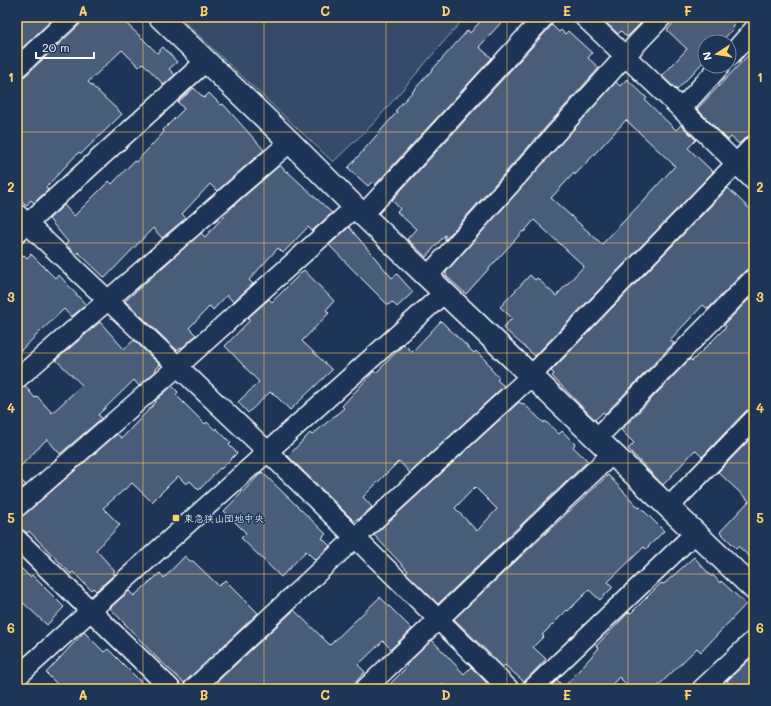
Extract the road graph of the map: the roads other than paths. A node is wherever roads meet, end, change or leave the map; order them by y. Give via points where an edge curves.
1 (71, 17) edge
2 (160, 17) edge
3 (544, 17) edge
4 (584, 17) edge
5 (662, 17) edge
6 (754, 29) edge
7 (737, 48) edge
8 (625, 56) junction
9 (206, 61) junction
10 (17, 68) edge
11 (713, 74) edge
12 (681, 109) junction
13 (290, 142) junction
14 (754, 144) edge
15 (736, 163) junction
16 (754, 181) edge
17 (359, 211) junction
18 (20, 224) edge
19 (427, 277) junction
20 (754, 278) edge
21 (444, 293) junction
22 (107, 301) junction
23 (176, 367) junction
24 (531, 376) junction
25 (17, 379) edge
26 (754, 419) edge
27 (596, 439) junction
28 (267, 451) junction
29 (612, 454) junction
30 (17, 506) edge
31 (668, 507) junction
32 (695, 533) junction
33 (356, 537) junction
34 (17, 539) edge
35 (751, 580) edge
36 (91, 610) junction
37 (438, 620) junction
38 (754, 640) edge
39 (17, 677) edge
40 (171, 689) edge
41 (193, 689) edge
42 (365, 689) edge
43 (509, 689) edge
44 (532, 689) edge
45 (702, 689) edge

1 - 10 street
2 - 9 street
3 - 17 street
4 - 8 street
5 - 8 street
6 - 7 street
8 - 12 street
8 - 19 street
9 - 13 street
9 - 18 street
11 - 12 street
12 - 15 street
13 - 17 street
13 - 22 street
14 - 15 street
15 - 16 street
15 - 24 street
17 - 19 street
17 - 23 street
18 - 22 street
19 - 21 street
20 - 27 street
21 - 24 street
21 - 28 street
22 - 23 street
22 - 25 street
23 - 28 street
23 - 30 street
24 - 27 street
24 - 33 street
26 - 31 street
27 - 29 street
28 - 33 street
28 - 36 street
29 - 31 street
29 - 37 street
31 - 32 street
32 - 35 street
32 - 44 street
33 - 37 street
33 - 41 street
34 - 36 street
36 - 39 street
36 - 40 street
37 - 42 street
37 - 43 street
38 - 45 street

